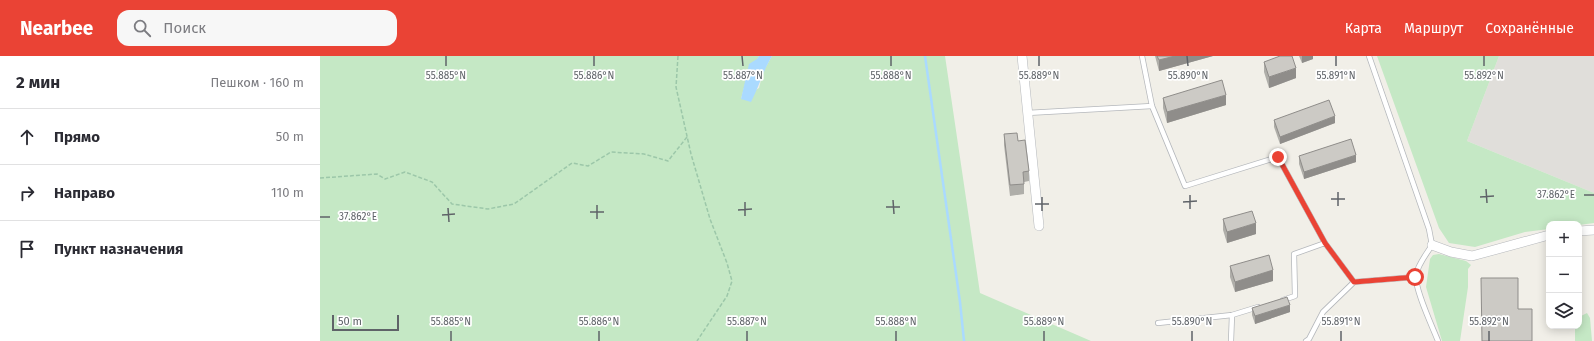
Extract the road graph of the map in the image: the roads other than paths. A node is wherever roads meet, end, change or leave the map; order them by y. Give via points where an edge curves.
1 (1022, 56) edge
2 (1142, 56) edge
3 (1369, 56) edge
4 (1152, 106) junction
5 (1028, 113) junction
6 (1039, 226) dead end
7 (1594, 230) edge
8 (1582, 231) edge
9 (1546, 236) edge
10 (1325, 243) junction
11 (1432, 245) junction
12 (1415, 277) junction
13 (1354, 282) junction
14 (1274, 302) edge
15 (1260, 306) edge
16 (1232, 315) junction
17 (1158, 323) dead end
18 (1231, 341) edge
19 (1306, 341) edge
20 (1438, 341) edge

1 - 5 street
2 - 4 lane
3 - 11 lane via 1429,229
4 - 5 lane
4 - 10 lane via 1185,186 1278,157
5 - 6 street
7 - 8 street
9 - 11 street via 1472,256
10 - 13 lane
10 - 14 lane via 1294,254 1295,296
11 - 12 lane via 1420,263
12 - 13 lane
12 - 20 lane
13 - 19 lane via 1323,312
15 - 16 lane
16 - 17 lane
16 - 18 lane

